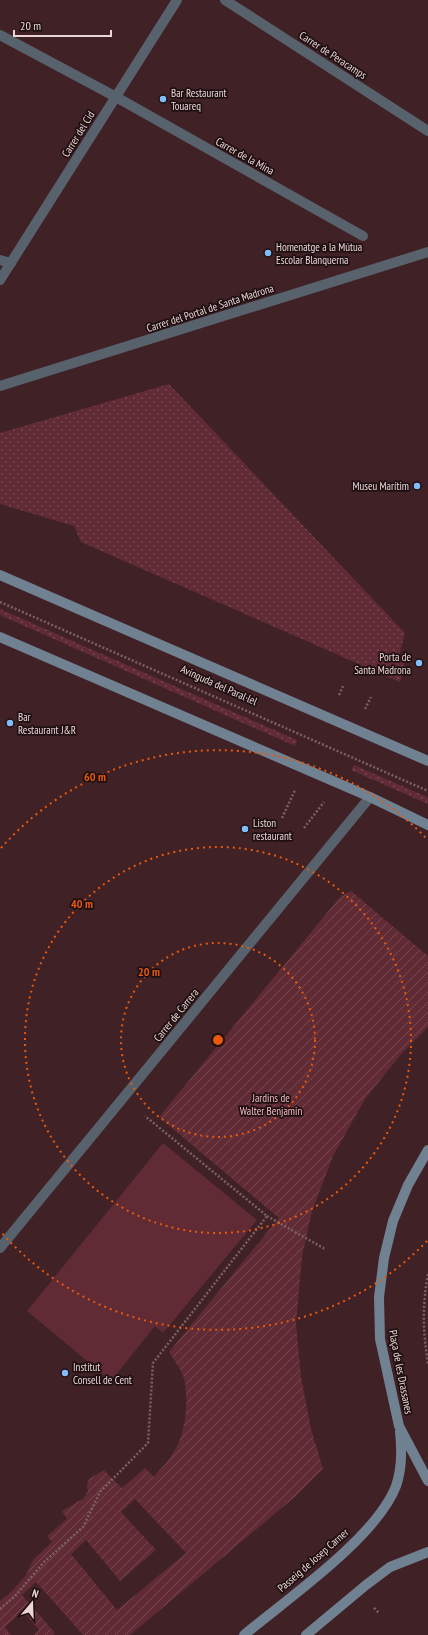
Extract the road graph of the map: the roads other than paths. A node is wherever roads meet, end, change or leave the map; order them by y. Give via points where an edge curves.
1 (177, 0) edge
2 (225, 0) edge
3 (0, 36) edge
4 (116, 97) junction
5 (428, 131) edge
6 (363, 236) dead end
7 (428, 252) edge
8 (0, 260) edge
9 (11, 263) junction
10 (0, 280) edge
11 (0, 386) edge
12 (0, 575) edge
13 (2, 641) edge
14 (428, 761) edge
15 (370, 797) junction
16 (428, 825) edge
17 (428, 1150) edge
18 (0, 1248) edge
19 (399, 1426) junction
20 (428, 1481) edge
21 (428, 1552) edge
22 (244, 1635) edge
23 (306, 1635) edge

1 - 4 street, Carrer del Cid
2 - 5 street, Carrer de Peracamps
3 - 4 street, Carrer de la Mina
4 - 6 street, Carrer de la Mina
4 - 9 street, Carrer del Cid
7 - 11 street, Carrer del Portal de Santa Madrona
8 - 9 street
9 - 10 street, Carrer del Cid
12 - 14 main road, Avinguda del Paral·lel
13 - 15 main road
15 - 16 main road
15 - 18 street, Carrer de Carrera
17 - 19 main road, Plaça de les Drassanes via 408,1185 393,1221 384,1258 379,1297 380,1339
19 - 20 main road, Plaça de les Drassanes
19 - 22 main road, Passeig de Josep Carner via 401,1466 396,1486 385,1507 352,1544
21 - 23 main road via 390,1567

